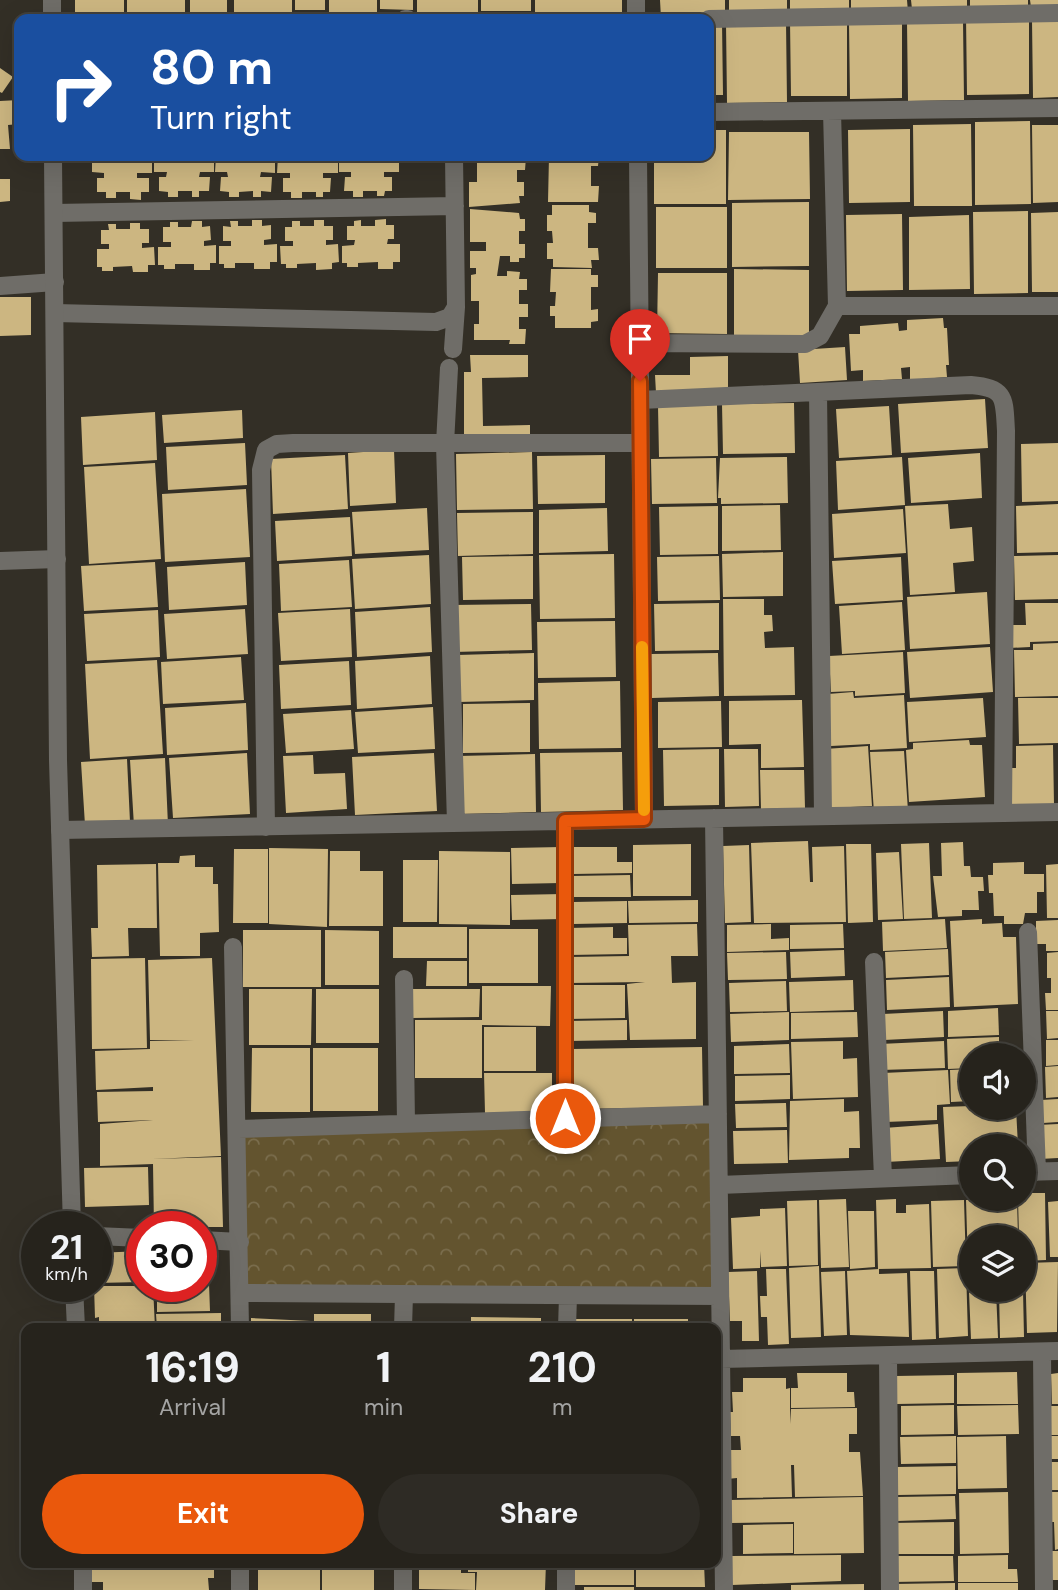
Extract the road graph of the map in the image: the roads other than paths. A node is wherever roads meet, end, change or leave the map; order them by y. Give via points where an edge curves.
1 (1058, 13) edge
2 (714, 19) edge
3 (1058, 108) edge
4 (832, 111) junction
5 (714, 112) edge
6 (53, 161) edge
7 (454, 161) edge
8 (638, 161) edge
9 (455, 206) junction
10 (54, 213) junction
11 (55, 282) junction
12 (0, 286) edge
13 (837, 306) junction
14 (1058, 306) edge
15 (456, 307) junction
16 (55, 313) junction
17 (639, 343) junction
18 (453, 349) dead end
19 (449, 368) dead end
20 (818, 392) junction
21 (640, 400) junction
22 (445, 443) junction
23 (640, 443) junction
24 (57, 559) junction
25 (0, 561) edge
26 (1058, 812) edge
27 (1003, 813) junction
28 (823, 816) junction
29 (714, 818) junction
30 (644, 819) junction
31 (565, 821) junction
32 (456, 823) junction
33 (266, 827) junction
34 (60, 830) junction
35 (1028, 932) dead end
36 (233, 947) dead end
37 (874, 962) dead end
38 (404, 979) dead end
39 (718, 1114) junction
40 (565, 1118) junction
41 (406, 1123) junction
42 (238, 1129) junction
43 (1030, 1134) edge
44 (1058, 1171) edge
45 (1036, 1172) edge
46 (959, 1175) edge
47 (883, 1178) junction
48 (719, 1185) junction
49 (72, 1211) edge
50 (217, 1241) edge
51 (240, 1242) junction
52 (240, 1293) junction
53 (404, 1295) junction
54 (568, 1296) junction
55 (720, 1296) junction
56 (75, 1302) edge
57 (76, 1323) edge
58 (240, 1323) edge
59 (403, 1323) edge
60 (567, 1323) edge
61 (720, 1323) edge
62 (1050, 1352) edge
63 (888, 1357) junction
64 (721, 1359) joint
65 (83, 1568) edge
66 (240, 1568) edge
67 (403, 1568) edge
68 (566, 1568) edge
69 (83, 1590) edge
70 (240, 1590) edge
71 (403, 1590) edge
72 (566, 1590) edge
73 (724, 1590) edge
74 (890, 1590) edge
75 (1044, 1590) edge

1 - 2 street
3 - 4 street
4 - 5 street
4 - 13 street
6 - 10 street
7 - 9 street
8 - 17 street
9 - 10 street
9 - 15 street
10 - 11 street
11 - 12 street
11 - 16 street
13 - 14 street
13 - 17 street via 820,336 805,344
15 - 16 street via 450,317 436,322
15 - 18 street
16 - 24 street
17 - 21 street
19 - 22 street
20 - 21 street
20 - 27 street via 971,385 989,386 1004,401
20 - 28 street
21 - 23 street
22 - 23 street
22 - 32 street
22 - 33 street via 293,443 266,450 261,470
23 - 30 street
24 - 25 street
24 - 34 street
26 - 27 street
27 - 28 street
28 - 29 street
29 - 30 street
29 - 39 street
30 - 31 street
31 - 32 street
31 - 40 street
32 - 33 street
33 - 34 street
34 - 49 street
35 - 43 street
36 - 42 street
37 - 47 street
38 - 41 street
39 - 40 street
39 - 48 street
40 - 41 street
41 - 42 street
42 - 51 street
44 - 45 street
46 - 47 street
47 - 48 street
48 - 55 street
50 - 51 street
51 - 52 street
52 - 53 street
52 - 58 street
53 - 54 street
53 - 59 street
54 - 55 street
54 - 60 street
55 - 61 street
56 - 57 street
62 - 63 street
62 - 75 street
63 - 64 street
63 - 74 street
64 - 73 street
65 - 69 street
66 - 70 street
67 - 71 street
68 - 72 street

